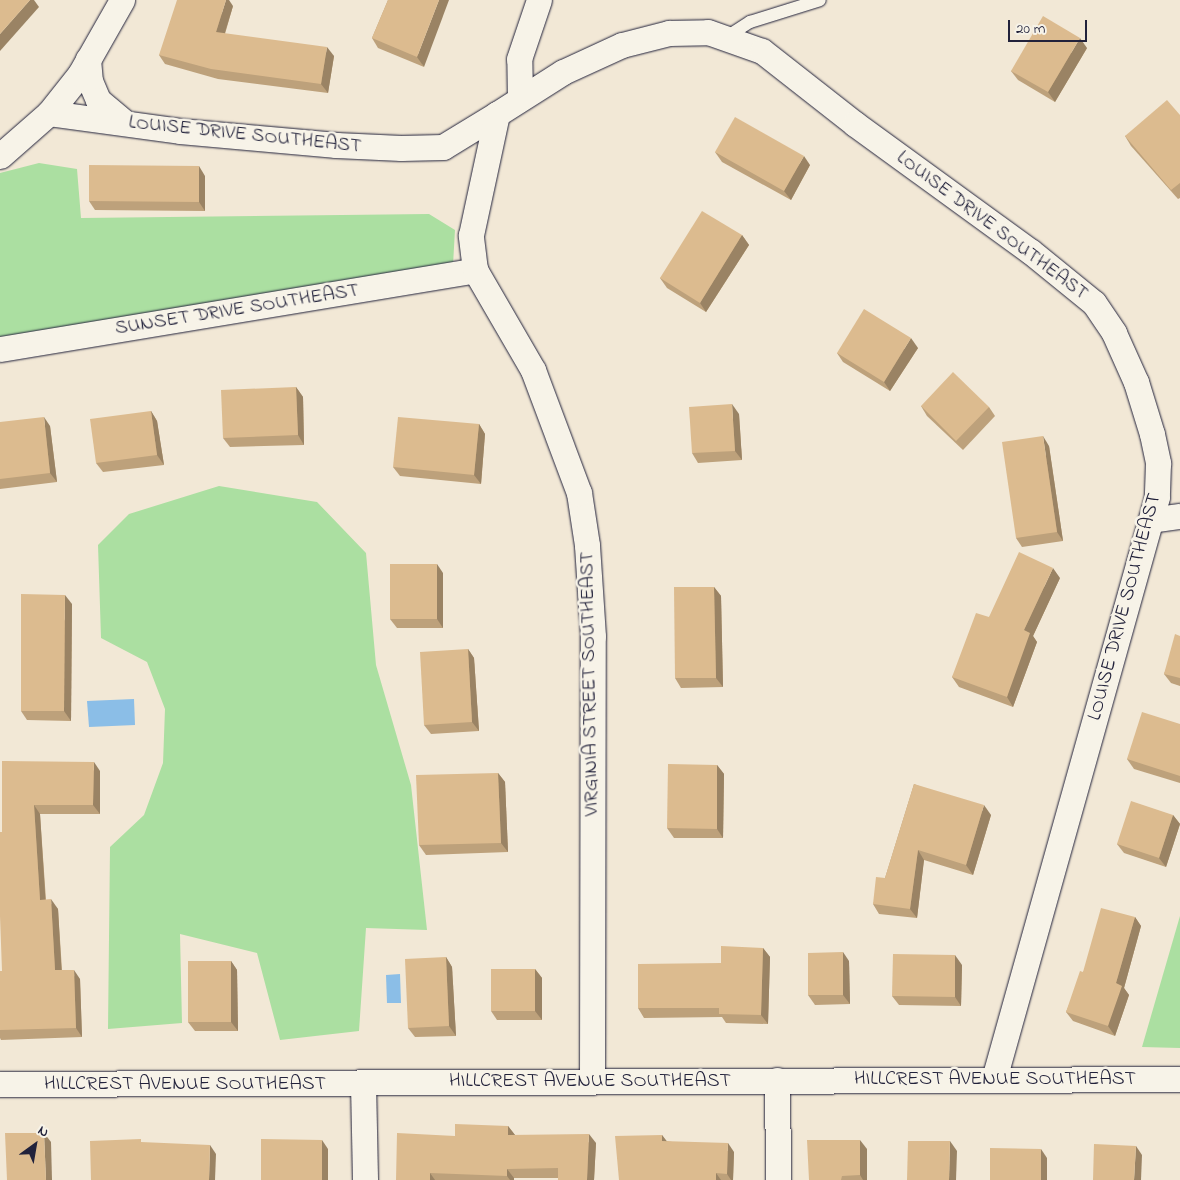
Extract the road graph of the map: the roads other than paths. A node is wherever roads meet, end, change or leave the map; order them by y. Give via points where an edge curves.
1 (122, 0) edge
2 (539, 0) edge
3 (820, 0) edge
4 (725, 38) junction
5 (88, 59) junction
6 (520, 98) junction
7 (49, 113) junction
8 (497, 114) junction
9 (125, 123) junction
10 (0, 156) edge
11 (475, 270) junction
12 (0, 349) edge
13 (1180, 516) edge
14 (1151, 520) junction
15 (994, 1079) junction
16 (777, 1080) junction
17 (592, 1082) junction
18 (363, 1083) junction
19 (0, 1084) edge
20 (1180, 1084) edge
21 (365, 1180) edge
22 (778, 1180) edge

1 - 5 street
2 - 6 street via 519,59
3 - 4 lane via 750,22
4 - 6 street, LOUISE DRIVE SOUTHEAST via 708,32 669,33 622,45 563,72
4 - 14 street, LOUISE DRIVE SOUTHEAST via 762,51 855,124 1030,251 1094,303 1114,332 1136,382 1152,434 1158,463 1157,497
5 - 7 street
5 - 9 street via 90,81 98,100
6 - 8 street
7 - 9 street, LOUISE DRIVE SOUTHEAST
7 - 10 street
8 - 9 street, LOUISE DRIVE SOUTHEAST via 443,148 336,146
8 - 11 street, VIRGINIA STREET SOUTHEAST via 471,235
11 - 12 street, SUNSET DRIVE SOUTHEAST
11 - 17 street, VIRGINIA STREET SOUTHEAST via 533,370 579,493 587,545 593,636
13 - 14 street
14 - 15 street, LOUISE DRIVE SOUTHEAST
15 - 16 street, HILLCREST AVENUE SOUTHEAST
15 - 20 street, HILLCREST AVENUE SOUTHEAST
16 - 17 street, HILLCREST AVENUE SOUTHEAST
16 - 22 street
17 - 18 street, HILLCREST AVENUE SOUTHEAST
18 - 19 street, HILLCREST AVENUE SOUTHEAST
18 - 21 street

